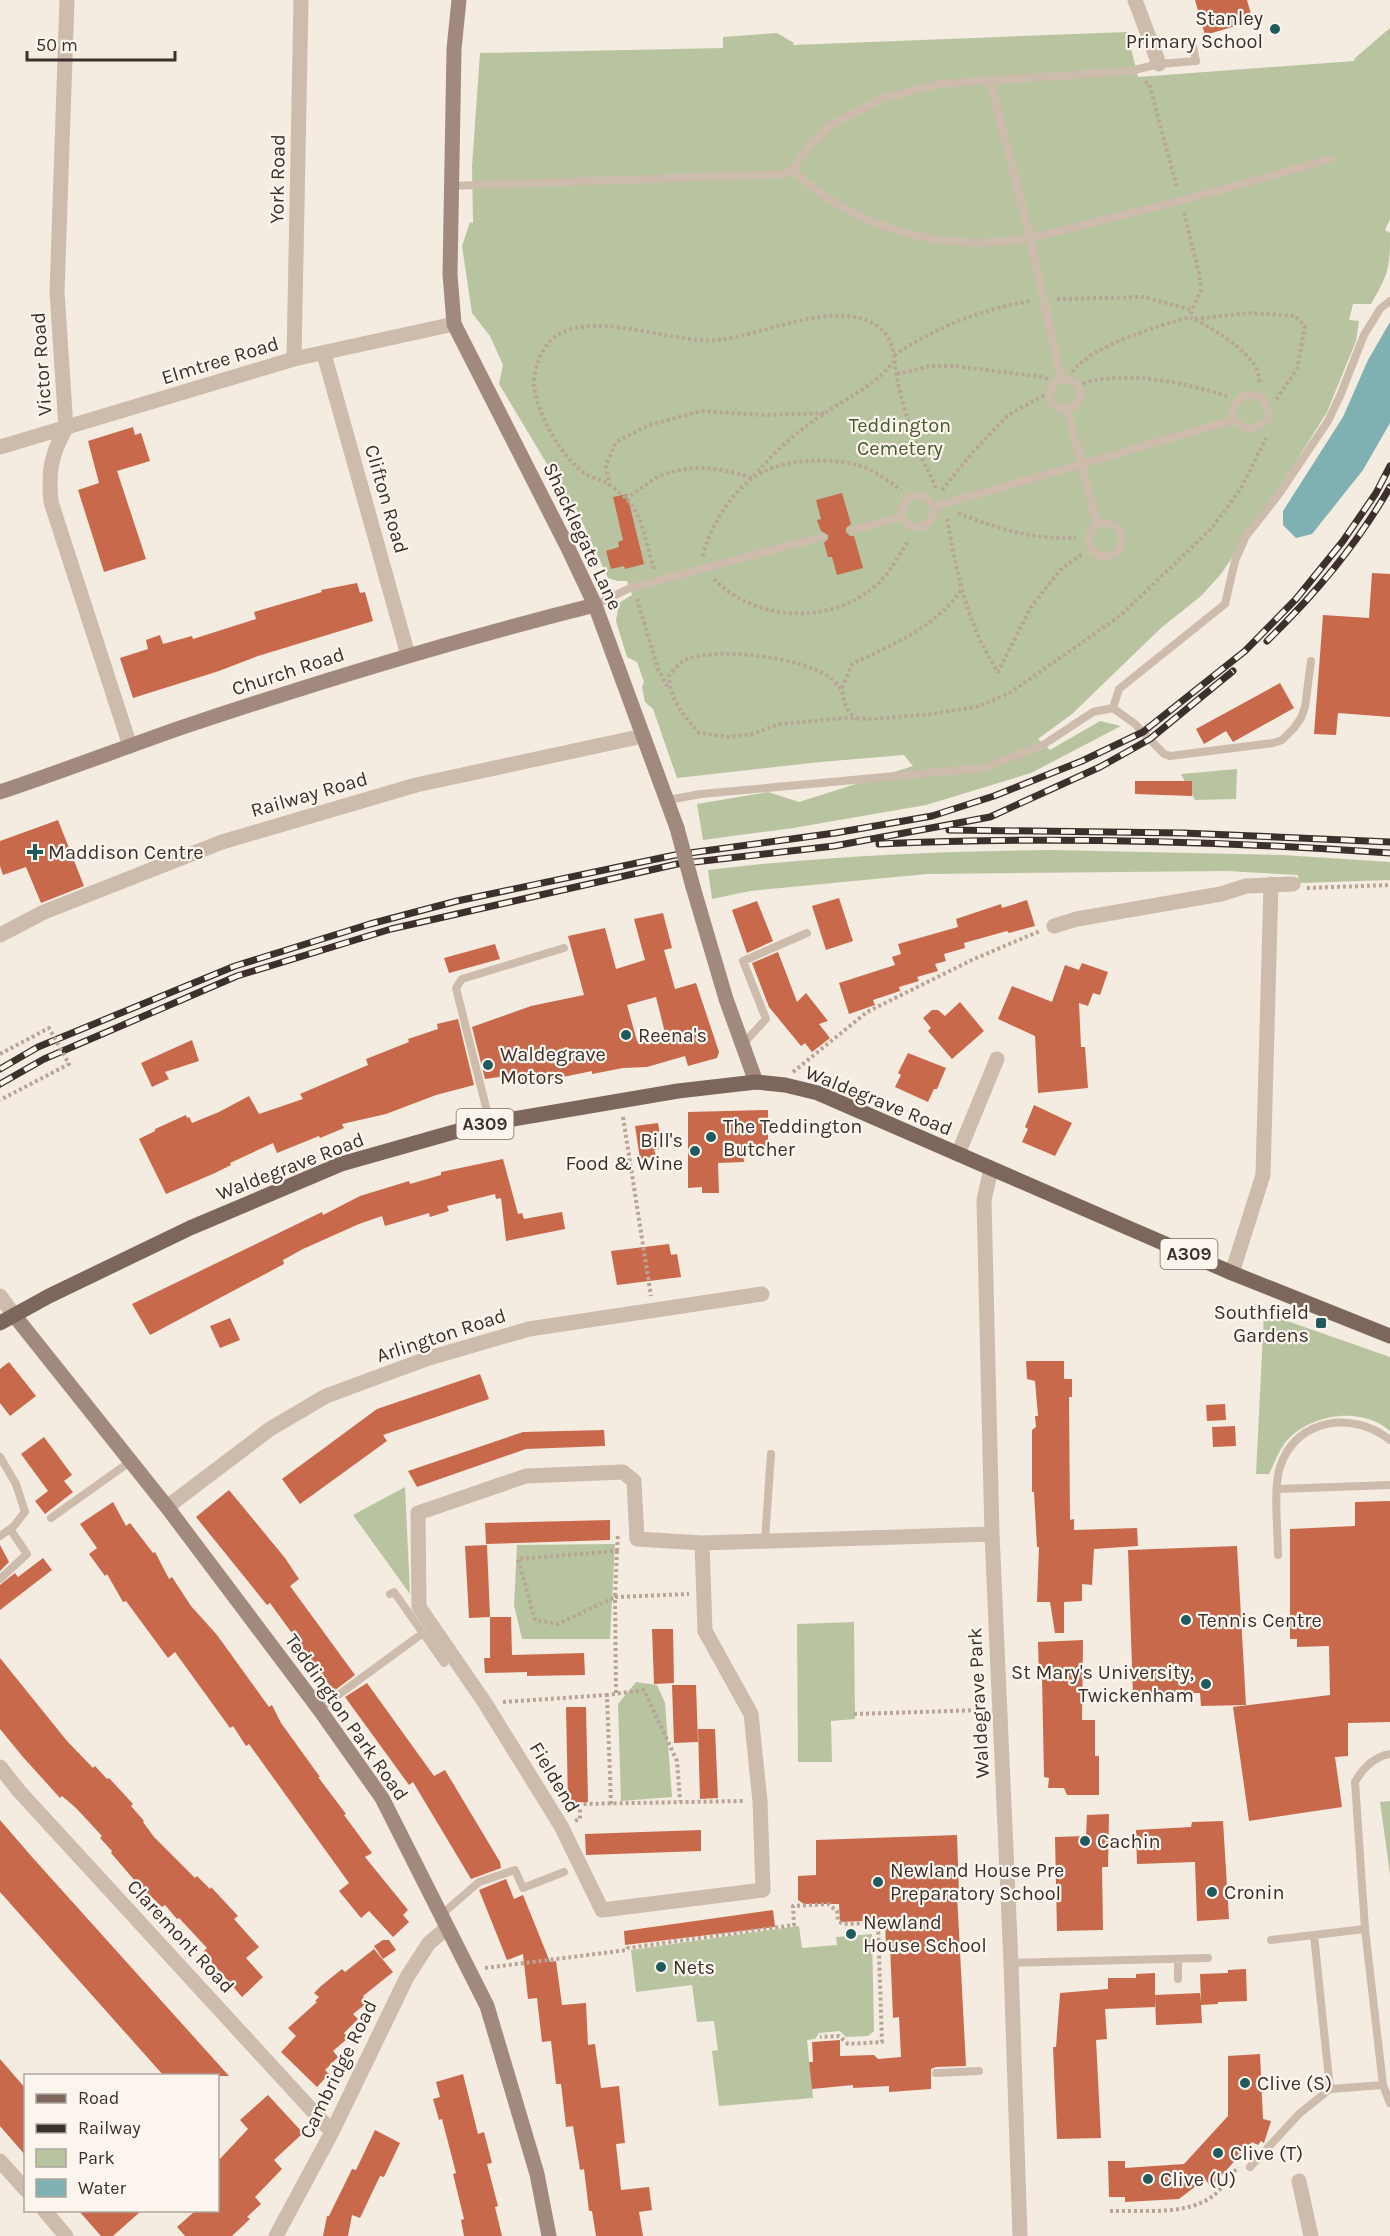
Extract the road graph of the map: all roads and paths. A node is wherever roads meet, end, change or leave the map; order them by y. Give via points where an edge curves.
1 (66, 0) edge
2 (301, 0) edge
3 (459, 0) edge
4 (1135, 0) edge
5 (1194, 46) dead end
6 (1159, 64) junction
7 (1130, 71) junction
8 (990, 80) junction
9 (1330, 159) dead end
10 (792, 170) junction
11 (451, 186) junction
12 (1181, 202) junction
13 (1029, 237) junction
14 (1390, 301) edge
15 (1192, 310) dead end
16 (1194, 319) junction
17 (454, 324) junction
18 (324, 354) junction
19 (294, 359) junction
20 (894, 361) junction
21 (896, 374) junction
22 (1061, 380) junction
23 (1077, 385) junction
24 (1050, 392) junction
25 (1259, 396) junction
26 (1239, 400) junction
27 (1269, 407) junction
28 (1067, 409) junction
29 (825, 412) junction
30 (1268, 419) junction
31 (1233, 420) junction
32 (66, 428) junction
33 (0, 447) edge
34 (1081, 463) junction
35 (610, 486) junction
36 (625, 498) junction
37 (937, 506) junction
38 (902, 517) junction
39 (1097, 524) junction
40 (852, 530) dead end
41 (822, 537) dead end
42 (1089, 538) junction
43 (1090, 549) junction
44 (657, 580) junction
45 (635, 586) junction
46 (961, 590) junction
47 (595, 605) junction
48 (408, 655) junction
49 (1311, 661) dead end
50 (842, 688) junction
51 (669, 691) junction
52 (1113, 708) junction
53 (858, 719) junction
54 (643, 736) junction
55 (130, 746) junction
56 (0, 792) edge
57 (668, 800) junction
58 (1271, 884) junction
59 (1293, 884) joint
60 (1390, 885) edge
61 (1054, 926) joint
62 (807, 933) dead end
63 (0, 935) edge
64 (564, 948) dead end
65 (743, 1044) junction
66 (0, 1054) edge
67 (997, 1059) dead end
68 (756, 1082) junction
69 (785, 1085) junction
70 (0, 1100) edge
71 (621, 1101) junction
72 (490, 1123) junction
73 (958, 1154) junction
74 (991, 1169) junction
75 (1232, 1273) junction
76 (762, 1294) dead end
77 (0, 1296) edge
78 (653, 1309) junction
79 (14, 1315) junction
80 (0, 1323) edge
81 (1390, 1336) edge
82 (1390, 1440) edge
83 (771, 1454) dead end
84 (0, 1457) edge
85 (131, 1461) junction
86 (1390, 1485) edge
87 (1278, 1489) junction
88 (168, 1507) junction
89 (51, 1518) dead end
90 (10, 1529) junction
91 (992, 1534) junction
92 (0, 1536) edge
93 (765, 1540) junction
94 (702, 1543) junction
95 (1278, 1555) dead end
96 (0, 1579) edge
97 (702, 1593) junction
98 (390, 1594) dead end
99 (615, 1597) junction
100 (423, 1633) junction
101 (444, 1663) dead end
102 (616, 1694) junction
103 (607, 1695) junction
104 (485, 1703) junction
105 (319, 1709) junction
106 (999, 1710) junction
107 (854, 1714) dead end
108 (1390, 1754) edge
109 (0, 1767) edge
110 (760, 1800) junction
111 (680, 1801) junction
112 (612, 1804) junction
113 (561, 1826) junction
114 (564, 1872) dead end
115 (444, 1922) junction
116 (1365, 1929) junction
117 (1314, 1935) junction
118 (1271, 1940) dead end
119 (1208, 1958) dead end
120 (1178, 1959) junction
121 (1011, 1963) junction
122 (469, 1971) junction
123 (1178, 1979) dead end
124 (820, 2037) dead end
125 (979, 2071) dead end
126 (936, 2073) dead end
127 (1383, 2085) junction
128 (1330, 2089) junction
129 (1390, 2103) edge
130 (332, 2132) junction
131 (0, 2161) edge
132 (1250, 2167) joint
133 (1299, 2181) dead end
134 (24, 2188) edge
135 (1110, 2211) dead end
136 (45, 2212) edge
137 (66, 2236) edge
138 (276, 2236) edge
139 (549, 2236) edge
140 (1020, 2236) edge
141 (1311, 2236) edge

1 - 32 street, Victor Road via 57,292
2 - 19 street, York Road
3 - 11 street, Shacklegate Lane
4 - 6 street
5 - 6 lane via 1196,61
6 - 7 lane
7 - 8 lane
7 - 12 path via 1133,80 1149,83
8 - 10 lane via 939,84 881,99 831,125
8 - 13 lane
9 - 12 lane
10 - 11 lane via 783,174
10 - 13 lane via 837,205 903,234 989,243
11 - 17 street, Shacklegate Lane
12 - 13 lane
12 - 15 path via 1201,290
13 - 22 lane
14 - 52 lane via 1380,309 1364,335 1328,421 1246,536 1235,561 1225,604 1119,689
16 - 22 path via 1169,323 1118,342 1080,362
16 - 25 path via 1243,352 1257,368
16 - 27 path via 1249,313 1295,316 1301,321 1305,326 1297,369
17 - 18 street, Elmtree Road
17 - 47 street, Shacklegate Lane
18 - 19 street, Elmtree Road
18 - 48 street, Clifton Road
19 - 32 street, Elmtree Road
20 - 21 path
20 - 29 path via 869,384
20 - 35 path via 888,335 862,317 846,315 818,317 717,340 611,326 582,327 555,336 543,348 534,385 544,418 561,448 585,474
21 - 22 path via 931,366 953,366
21 - 24 path via 938,496 1008,415
22 - 23 lane
22 - 24 lane
23 - 26 path via 1133,378 1181,384
23 - 28 lane via 1079,400
24 - 28 lane via 1056,407
25 - 26 lane via 1252,394
25 - 27 lane
26 - 31 lane via 1232,412
27 - 30 lane
28 - 34 lane
29 - 35 path via 701,411 649,425 616,442 606,466
29 - 36 path via 789,439 752,478 711,468 689,468 660,476
30 - 31 lane via 1251,429
30 - 53 path via 1267,436 1257,458 1212,529 1120,616 1011,692 980,706
31 - 34 lane
32 - 33 street, Elmtree Road
32 - 55 street, Victor Road via 48,475 51,502
34 - 37 lane
34 - 39 lane
35 - 36 path
36 - 44 path via 642,528
37 - 38 lane via 931,522 922,527 910,526
37 - 38 lane via 924,496 910,497 902,507
37 - 42 path via 1033,537
37 - 46 path via 947,518
38 - 40 lane
39 - 42 lane via 1090,530
39 - 43 lane via 1113,523 1120,529 1122,546 1106,557
41 - 44 lane
42 - 43 lane
43 - 46 path via 1060,570 1031,607 998,672 971,621
44 - 45 lane
45 - 47 lane
45 - 51 path via 640,615
46 - 50 path via 949,608 923,627 852,664
47 - 48 street, Church Road
47 - 54 street, Shacklegate Lane
48 - 55 street, Church Road
49 - 52 lane via 1301,718 1288,734 1273,743 1170,756
50 - 51 path via 806,665 745,655 684,661 669,676
50 - 53 path via 845,707
51 - 53 path via 699,733 729,737 753,734 779,724
52 - 57 lane via 1093,712 1043,745 982,768
54 - 57 street, Shacklegate Lane
54 - 63 street, Railway Road via 416,786 222,842 44,912
55 - 56 street, Church Road
57 - 65 street, Shacklegate Lane, bridge via 726,999
58 - 59 street
58 - 61 street
58 - 75 street via 1263,1175
59 - 60 path via 1302,888
61 - 69 path via 974,959 867,1012 796,1069
62 - 65 lane via 743,961 766,1019
64 - 72 lane via 462,979 456,988
65 - 68 street, Shacklegate Lane
66 - 70 path, bridge via 49,1028 69,1064
67 - 73 street
68 - 69 main road, Waldegrave Road / A309
68 - 71 main road, Waldegrave Road / A309
69 - 73 main road, Waldegrave Road / A309 via 818,1093
71 - 72 main road, Waldegrave Road / A309
71 - 78 path
72 - 79 main road, Waldegrave Road / A309 via 341,1164 190,1228
73 - 74 main road, Waldegrave Road / A309
74 - 75 main road, Waldegrave Road / A309
74 - 91 street, Waldegrave Park via 984,1200
75 - 81 main road, Waldegrave Road / A309
76 - 78 street, Arlington Road
77 - 79 street
78 - 88 street, Arlington Road via 529,1329 429,1358 326,1396 270,1429
79 - 80 main road, Waldegrave Road / A309
79 - 85 street, Teddington Park Road
82 - 87 lane via 1373,1427 1336,1421 1319,1425 1291,1447 1280,1467
83 - 93 lane
84 - 90 lane via 25,1512
85 - 88 street, Teddington Park Road
85 - 89 lane
86 - 87 lane
87 - 95 lane
88 - 105 street, Teddington Park Road
90 - 92 lane
90 - 96 lane via 27,1554
91 - 93 street, Fieldend
91 - 106 street, Waldegrave Park
93 - 94 street, Fieldend
94 - 97 street, Fieldend
94 - 104 street, Fieldend via 637,1539 634,1481 623,1472 526,1476 418,1513 419,1607
97 - 99 path
97 - 110 street, Fieldend via 705,1631 751,1714
98 - 100 lane via 394,1592
99 - 99 path via 617,1551 518,1559 535,1620 558,1624
99 - 102 path
100 - 101 lane
100 - 105 lane
102 - 103 path
102 - 111 path via 644,1690 677,1761
103 - 104 path
103 - 112 path
104 - 113 street, Fieldend
105 - 115 street, Teddington Park Road via 382,1798
106 - 107 path
106 - 121 street, Waldegrave Park
108 - 116 lane via 1363,1767 1354,1782
109 - 130 street, Claremont Road
110 - 111 path
110 - 113 street, Fieldend via 763,1890 752,1892 602,1910
111 - 112 path
112 - 113 path via 580,1804 580,1819
114 - 115 lane via 523,1888 515,1870 479,1882
115 - 122 street, Teddington Park Road
115 - 130 street, Cambridge Road via 406,1977
116 - 117 lane
116 - 127 lane
117 - 118 lane
117 - 128 lane
119 - 120 lane
120 - 121 lane
120 - 123 lane
121 - 140 street, Waldegrave Park
122 - 124 path via 794,1925 794,1906 828,1904 843,1924 878,1923 882,2042 848,2044 839,2036
122 - 139 street, Teddington Park Road via 487,2006 537,2174
125 - 126 lane
127 - 128 lane
127 - 129 lane
128 - 132 lane via 1299,2114
130 - 138 street, Cambridge Road
131 - 134 street
132 - 135 path via 1242,2163 1213,2196 1194,2205
133 - 141 street
136 - 137 street

